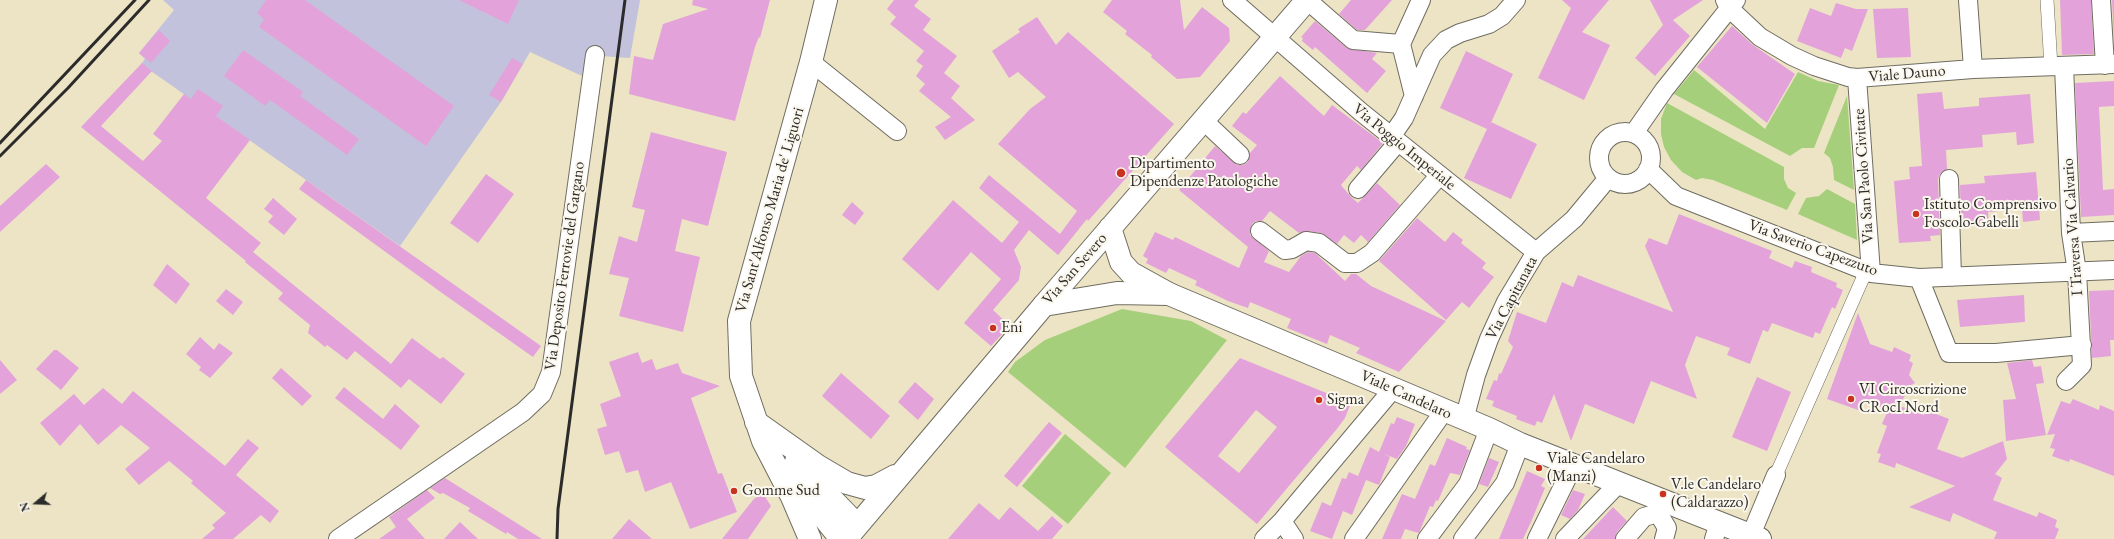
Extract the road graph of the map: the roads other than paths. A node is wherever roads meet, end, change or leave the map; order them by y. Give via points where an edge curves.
1 (826, 0) edge
2 (1232, 0) edge
3 (1307, 0) edge
4 (1421, 0) edge
5 (1516, 0) edge
6 (1968, 0) edge
7 (2047, 0) edge
8 (2101, 0) edge
9 (1730, 3) edge
10 (1276, 37) junction
11 (1401, 44) junction
12 (595, 55) dead end
13 (811, 62) junction
14 (2109, 64) edge
15 (2057, 66) junction
16 (1973, 69) junction
17 (1857, 78) junction
18 (1414, 96) junction
19 (1204, 121) junction
20 (897, 131) dead end
21 (1634, 133) junction
22 (1394, 140) junction
23 (1240, 155) dead end
24 (1648, 169) junction
25 (1439, 176) junction
26 (1608, 178) junction
27 (1948, 179) dead end
28 (1358, 189) dead end
29 (1110, 228) junction
30 (2114, 230) edge
31 (1260, 231) dead end
32 (2071, 233) junction
33 (1536, 252) junction
34 (2114, 270) edge
35 (1869, 272) junction
36 (2077, 272) junction
37 (1952, 277) junction
38 (1920, 278) junction
39 (1168, 294) junction
40 (1044, 305) junction
41 (2082, 345) junction
42 (2066, 381) dead end
43 (1393, 389) junction
44 (1444, 411) junction
45 (1464, 420) junction
46 (1489, 429) junction
47 (760, 431) junction
48 (1520, 444) junction
49 (1574, 466) junction
50 (899, 474) junction
51 (1776, 475) joint
52 (1618, 484) junction
53 (1663, 507) junction
54 (1282, 521) junction
55 (1717, 530) edge
56 (851, 532) edge
57 (1756, 537) edge
58 (338, 539) edge
59 (810, 539) edge
60 (841, 539) edge
61 (1264, 539) edge
62 (1294, 539) edge
63 (1354, 539) edge
64 (1427, 539) edge
65 (1463, 539) edge
66 (1537, 539) edge
67 (1565, 539) edge
68 (1625, 539) edge
69 (1664, 539) edge

1 - 13 main road, Via Sant'Alfonso Maria de' Liguori
2 - 10 street, Via Poggio Imperiale
3 - 10 main road, Via San Severo
3 - 11 street via 1353,40
4 - 11 street
5 - 18 street via 1502,16 1489,24 1446,40 1432,55
6 - 16 street
7 - 15 street, I Traversa Via Calvario
8 - 14 street
9 - 17 street, Viale Dauno via 1760,37 1792,56 1814,66
9 - 21 street
10 - 19 main road, Via San Severo
10 - 22 street, Via Poggio Imperiale
11 - 18 street
12 - 58 street, Via Deposito Ferrovie del Gargano via 551,372 542,394 523,412
13 - 20 street
13 - 47 main road, Via Sant'Alfonso Maria de' Liguori via 739,322 741,376
14 - 15 street, Viale Dauno
15 - 16 street, Viale Dauno
15 - 32 street, I Traversa Via Calvario
16 - 17 street, Viale Dauno
17 - 35 street, Via San Paolo Civitate
18 - 22 street
19 - 23 street
19 - 29 main road, Via San Severo
21 - 24 street via 1641,137 1650,152
21 - 26 street via 1616,133 1603,142 1599,153 1600,165
22 - 25 street, Via Poggio Imperiale
22 - 28 street
24 - 26 street via 1638,181 1631,183 1615,182
24 - 35 street, Via Saverio Capezzuto via 1676,196
25 - 31 street via 1372,253 1357,263 1346,263 1319,243 1306,240 1292,249 1285,250
25 - 33 street, Via Poggio Imperiale
26 - 33 street, Via Capitanata via 1574,219
27 - 37 street
29 - 39 main road via 1121,262 1131,273
29 - 40 main road, Via San Severo
30 - 32 street
32 - 36 street, I Traversa Via Calvario
33 - 45 street, Via Capitanata via 1506,302 1489,339
34 - 36 street, Via Saverio Capezzuto
35 - 38 street, Via Saverio Capezzuto
35 - 51 street
36 - 37 street, Via Saverio Capezzuto
36 - 41 street, I Traversa Via Calvario
37 - 38 street, Via Saverio Capezzuto
38 - 41 street via 1949,353 1996,353
39 - 40 main road, Viale Candelaro via 1117,293
39 - 43 main road, Viale Candelaro
40 - 50 main road, Via San Severo
41 - 42 street, I Traversa Via Calvario via 2082,364
43 - 44 main road, Viale Candelaro
43 - 54 street
44 - 45 main road, Viale Candelaro
44 - 63 street
45 - 46 main road, Viale Candelaro
46 - 48 main road, Viale Candelaro
46 - 64 street via 1468,484
47 - 50 main road via 847,483 865,488 876,486
47 - 56 main road
47 - 59 main road
47 - 60 main road, Via Sant'Alfonso Maria de' Liguori
48 - 49 main road, Viale Candelaro
48 - 65 street via 1505,483
49 - 52 main road, Viale Candelaro
49 - 66 street
50 - 56 main road, Via San Severo
51 - 57 street
52 - 53 main road, Viale Candelaro
52 - 67 street
53 - 55 main road, Viale Candelaro
53 - 68 street via 1644,517
53 - 69 street via 1667,528
54 - 61 street
54 - 62 street
55 - 57 main road, Viale Candelaro

